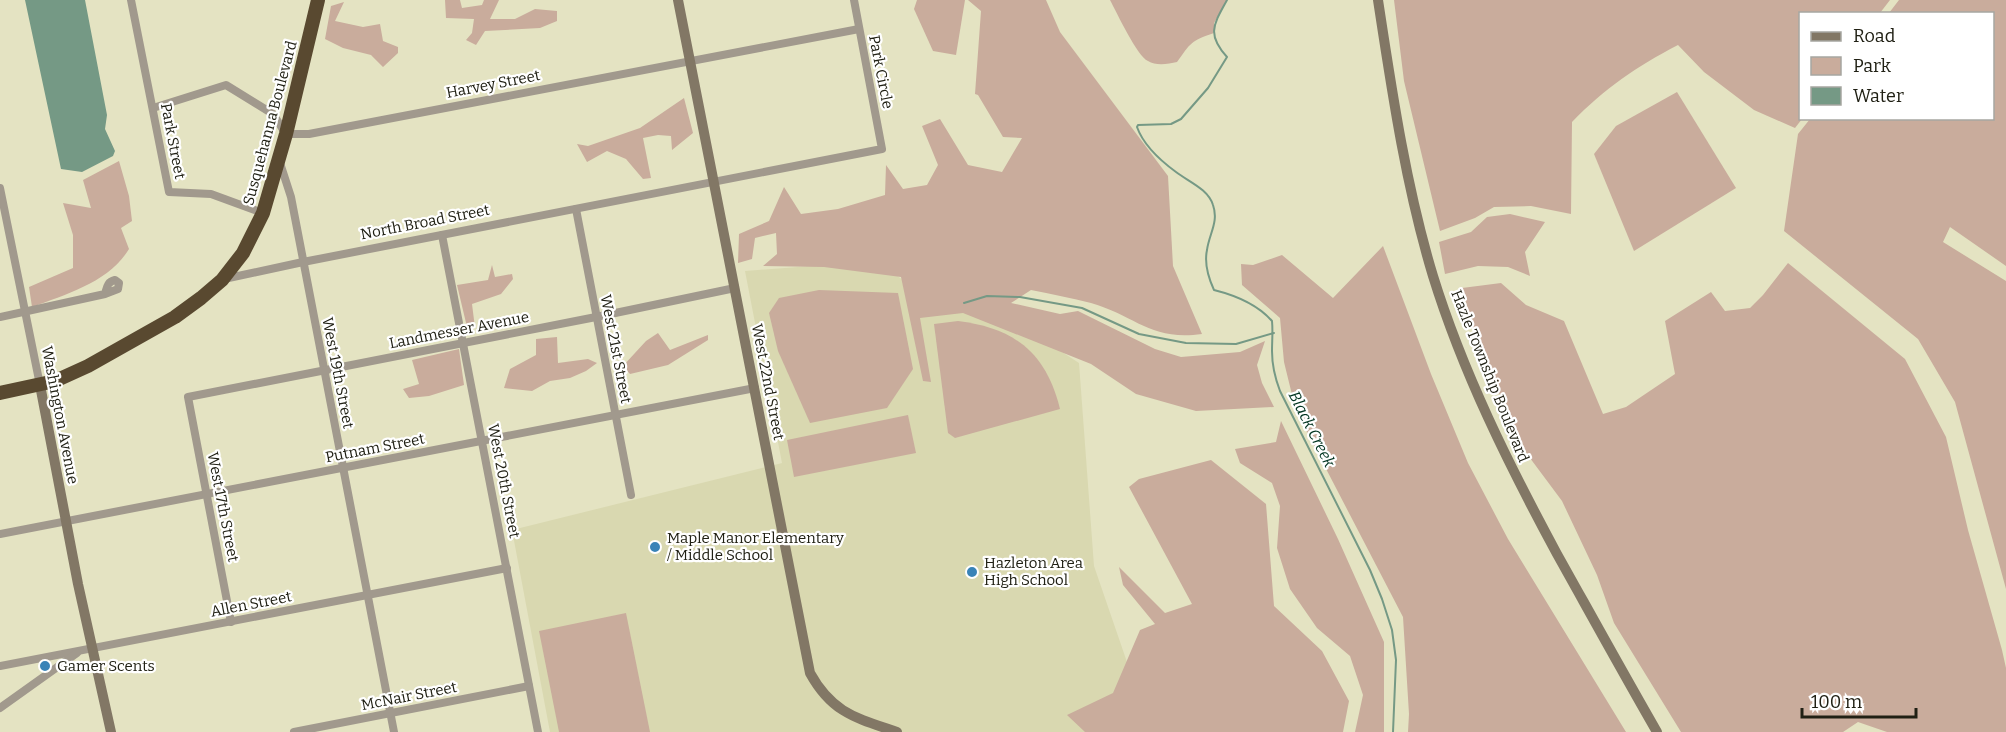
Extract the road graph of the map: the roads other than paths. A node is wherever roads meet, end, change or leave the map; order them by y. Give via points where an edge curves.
1 (131, 0) edge
2 (318, 0) edge
3 (678, 0) edge
4 (854, 0) edge
5 (1378, 0) edge
6 (859, 29) junction
7 (690, 60) junction
8 (153, 108) junction
9 (286, 134) junction
10 (882, 149) joint
11 (279, 161) junction
12 (715, 183) junction
13 (0, 188) edge
14 (576, 209) junction
15 (263, 213) junction
16 (442, 235) junction
17 (303, 262) junction
18 (222, 280) junction
19 (735, 288) junction
20 (105, 294) dead end
21 (25, 311) junction
22 (0, 317) edge
23 (597, 317) junction
24 (463, 343) junction
25 (324, 370) junction
26 (40, 385) junction
27 (755, 388) junction
28 (0, 393) edge
29 (188, 397) joint
30 (615, 415) junction
31 (482, 441) junction
32 (343, 468) junction
33 (207, 494) junction
34 (631, 495) dead end
35 (65, 520) junction
36 (0, 534) edge
37 (507, 568) junction
38 (368, 595) junction
39 (231, 622) junction
40 (86, 649) junction
41 (0, 666) edge
42 (529, 686) junction
43 (0, 708) edge
44 (390, 713) junction
45 (892, 730) edge
46 (111, 732) edge
47 (294, 732) edge
48 (394, 732) edge
49 (538, 732) edge
50 (1657, 732) edge

1 - 8 street, Park Street
2 - 9 highway, Susquehanna Boulevard
3 - 7 street, West 22nd Street
4 - 6 street, Park Circle
5 - 50 street, Hazle Township Boulevard via 1415,208 1433,278 1456,339 1512,471
6 - 7 street, Harvey Street
6 - 10 street, Park Circle
7 - 9 street, Harvey Street via 309,134
7 - 12 street, West 22nd Street
8 - 9 street via 226,85 273,114
8 - 15 street, Park Street via 169,192 212,194
9 - 11 highway, Susquehanna Boulevard
10 - 12 street, North Broad Street
11 - 15 highway, Susquehanna Boulevard
11 - 17 street, West 19th Street via 291,197
12 - 14 street, North Broad Street
12 - 19 street, West 22nd Street
13 - 21 street, Washington Avenue
14 - 16 street, North Broad Street
14 - 23 street, West 21st Street
15 - 18 highway, Susquehanna Boulevard via 243,253
16 - 17 street, North Broad Street
16 - 24 street, West 20th Street
17 - 18 street, North Broad Street
17 - 25 street, West 19th Street
18 - 26 highway, North Broad Street via 175,317 133,342 72,374
19 - 23 street, Landmesser Avenue
19 - 27 street, West 22nd Street
20 - 21 street
21 - 22 street
21 - 26 street, Washington Avenue
23 - 24 street, Landmesser Avenue
23 - 30 street, West 21st Street
24 - 25 street, Landmesser Avenue
24 - 31 street, West 20th Street
25 - 29 street, Landmesser Avenue
25 - 32 street, West 19th Street
26 - 28 highway, North Broad Street
26 - 35 street, Washington Avenue
27 - 30 street, Putnam Street
27 - 45 street, West 22nd Street via 810,672 836,707
29 - 33 street, West 17th Street
30 - 31 street, Putnam Street
30 - 34 street, West 21st Street
31 - 32 street, Putnam Street
31 - 37 street, West 20th Street
32 - 33 street, Putnam Street
32 - 38 street, West 19th Street
33 - 35 street, Putnam Street
33 - 39 street, West 17th Street
35 - 36 street, Putnam Street
35 - 40 street, Washington Avenue
37 - 38 street, Allen Street
37 - 42 street, West 20th Street
38 - 39 street, Allen Street
38 - 44 street, West 19th Street
39 - 40 street, Allen Street
40 - 41 street, Allen Street
40 - 43 street
40 - 46 street, Washington Avenue
42 - 44 street, McNair Street
42 - 49 street, West 20th Street
44 - 47 street, McNair Street
44 - 48 street, West 19th Street

